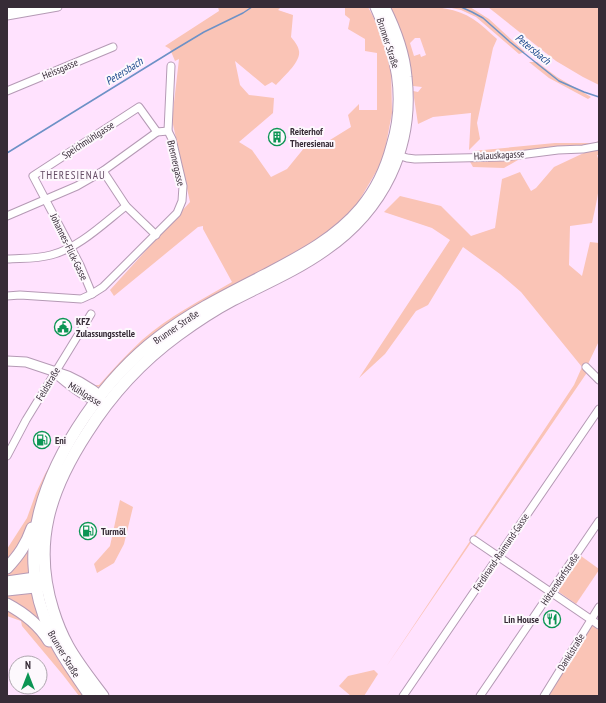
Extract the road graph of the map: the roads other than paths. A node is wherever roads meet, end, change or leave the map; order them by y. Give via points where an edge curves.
1 (29, 7) edge
2 (58, 7) edge
3 (376, 7) edge
4 (384, 7) edge
5 (7, 11) edge
6 (7, 16) edge
7 (113, 47) dead end
8 (171, 66) dead end
9 (7, 91) edge
10 (168, 131) junction
11 (157, 132) junction
12 (599, 146) edge
13 (398, 155) junction
14 (103, 171) junction
15 (46, 200) junction
16 (126, 206) junction
17 (7, 216) edge
18 (156, 235) junction
19 (71, 248) junction
20 (7, 259) edge
21 (92, 294) junction
22 (7, 296) edge
23 (91, 314) dead end
24 (7, 361) edge
25 (586, 367) dead end
26 (55, 372) junction
27 (599, 380) edge
28 (100, 402) junction
29 (599, 408) edge
30 (7, 456) edge
31 (39, 514) junction
32 (599, 521) edge
33 (474, 540) dead end
34 (498, 557) junction
35 (7, 568) edge
36 (7, 582) edge
37 (40, 584) junction
38 (7, 590) edge
39 (551, 592) junction
40 (7, 604) edge
41 (599, 607) edge
42 (591, 620) junction
43 (599, 625) edge
44 (90, 696) edge
45 (103, 696) edge
46 (403, 696) edge
47 (480, 696) edge
48 (544, 696) edge

1 - 5 street
2 - 6 street
3 - 28 main road, Brunner Straße via 398,71 399,104 396,134 389,157 368,198 340,228 322,242 160,336 121,372
4 - 13 main road, Brunner Straße via 400,47 406,76 407,118
7 - 9 street, Heissgasse
8 - 10 street, Brennergasse
10 - 11 street
10 - 18 street, Brennergasse via 183,186 182,201 177,213
11 - 14 street
11 - 15 street, Speichmühlgasse via 139,107 33,176
12 - 13 street, Halauskagasse via 503,157 415,159
13 - 28 main road, Brunner Straße via 390,177 373,205 337,241 305,262 203,318 155,353
14 - 15 street
14 - 16 street
15 - 17 street
15 - 19 street, Johannes-Flick-Gasse
16 - 18 street
16 - 19 street
18 - 21 street, Brennergasse
19 - 20 street via 52,255
19 - 21 street, Johannes-Flick-Gasse
21 - 22 street via 81,299
23 - 26 street, Feldstraße
24 - 26 street, Mühlgasse via 26,362
25 - 27 street
26 - 28 street, Mühlgasse via 92,400
26 - 30 street, Feldstraße
28 - 31 main road, Brunner Straße via 74,434 62,456
28 - 37 main road, Brunner Straße via 54,497 48,517
29 - 34 street, Ferdinand-Raimund-Gasse
31 - 35 main road via 35,518 24,548
31 - 37 main road, Brunner Straße via 34,547
32 - 39 street, Hötzendorfstraße
33 - 34 street
34 - 39 street
34 - 46 street, Ferdinand-Raimund-Gasse
36 - 37 main road
37 - 38 main road
37 - 44 main road, Brunner Straße via 43,614 52,637
37 - 45 main road, Brunner Straße via 49,598 68,647
39 - 42 street
39 - 47 street, Hötzendorfstraße
40 - 44 main road via 40,628 77,684
41 - 42 street, Danklstraße
42 - 43 street
42 - 48 street, Danklstraße

